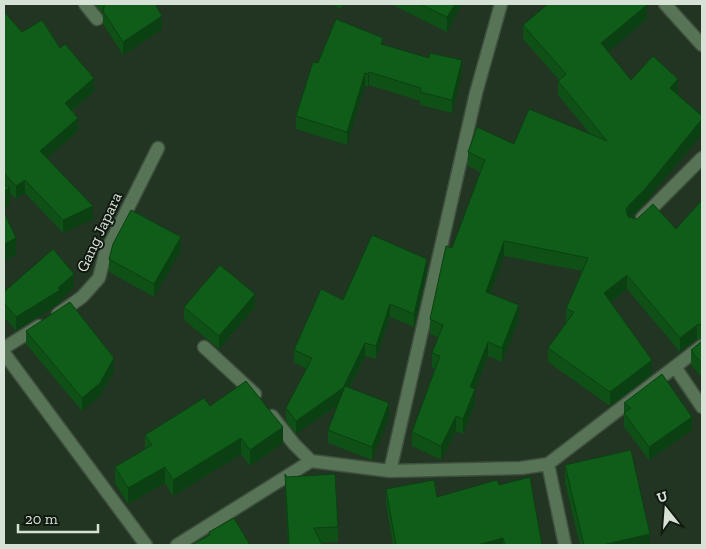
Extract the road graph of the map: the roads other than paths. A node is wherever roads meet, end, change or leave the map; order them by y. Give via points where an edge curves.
1 (85, 4) edge
2 (500, 4) edge
3 (665, 4) edge
4 (97, 19) dead end
5 (702, 45) edge
6 (158, 148) dead end
7 (702, 158) edge
8 (634, 226) edge
9 (204, 346) dead end
10 (702, 346) edge
11 (4, 348) edge
12 (4, 353) edge
13 (675, 367) junction
14 (702, 407) edge
15 (311, 460) junction
16 (548, 464) junction
17 (390, 472) junction
18 (146, 545) edge
19 (178, 545) edge
20 (565, 545) edge

1 - 4 street
2 - 17 street via 476,93
3 - 5 street
6 - 11 street, Gang Japara via 105,254 99,278 82,297
7 - 8 street
9 - 15 street via 249,387 294,444
10 - 13 street
12 - 18 street
13 - 14 street
13 - 16 street
15 - 17 street
15 - 19 street
16 - 17 street via 521,468
16 - 20 street

